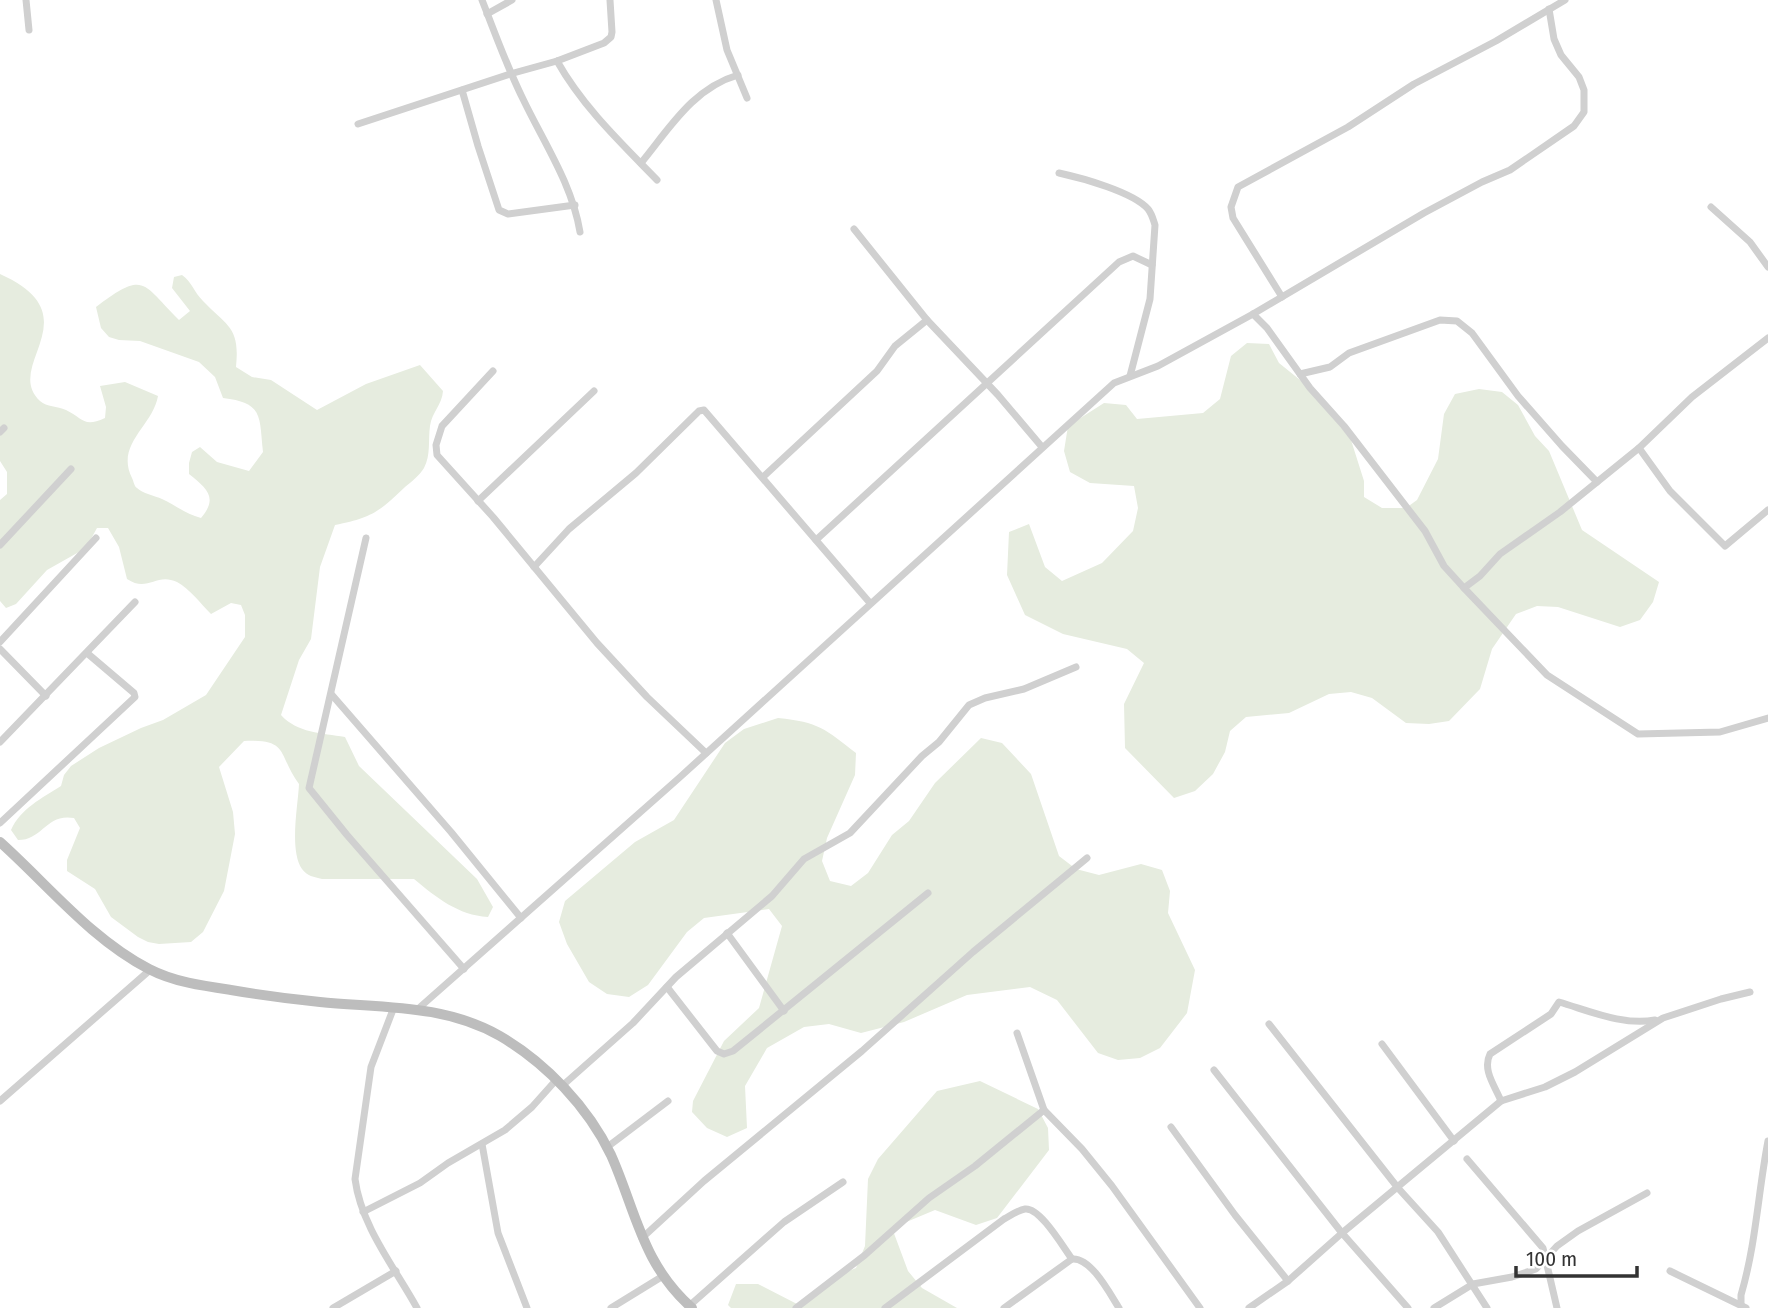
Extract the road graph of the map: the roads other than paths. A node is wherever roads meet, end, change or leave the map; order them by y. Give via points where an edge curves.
1 (26, 0) edge
2 (482, 0) edge
3 (512, 0) edge
4 (610, 0) edge
5 (716, 0) edge
6 (1565, 0) edge
7 (1549, 9) junction
8 (487, 14) junction
9 (29, 30) dead end
10 (557, 61) junction
11 (510, 74) junction
12 (738, 75) junction
13 (462, 90) junction
14 (747, 98) dead end
15 (358, 124) dead end
16 (641, 163) junction
17 (1059, 173) dead end
18 (657, 180) dead end
19 (575, 205) junction
20 (1711, 206) dead end
21 (854, 229) dead end
22 (580, 232) dead end
23 (1152, 265) junction
24 (1768, 267) edge
25 (1282, 297) junction
26 (1253, 314) junction
27 (927, 320) junction
28 (1768, 338) edge
29 (492, 371) dead end
30 (1300, 374) junction
31 (1130, 376) junction
32 (987, 383) junction
33 (594, 391) dead end
34 (1042, 447) junction
35 (1639, 448) junction
36 (71, 469) dead end
37 (763, 477) junction
38 (1597, 482) junction
39 (478, 501) junction
40 (1768, 510) edge
41 (96, 538) dead end
42 (366, 538) dead end
43 (816, 540) junction
44 (0, 545) edge
45 (534, 568) junction
46 (1464, 588) junction
47 (135, 602) dead end
48 (870, 603) junction
49 (0, 642) edge
50 (0, 649) edge
51 (87, 653) junction
52 (1076, 667) dead end
53 (332, 695) junction
54 (46, 696) junction
55 (1768, 718) edge
56 (0, 742) edge
57 (706, 753) junction
58 (0, 823) edge
59 (0, 842) edge
60 (1087, 858) dead end
61 (928, 893) dead end
62 (521, 918) junction
63 (727, 933) junction
64 (464, 969) junction
65 (150, 970) junction
66 (667, 987) junction
67 (1750, 992) dead end
68 (394, 1007) junction
69 (419, 1008) junction
70 (784, 1011) junction
71 (1663, 1018) junction
72 (1269, 1024) dead end
73 (1017, 1034) dead end
74 (1382, 1044) dead end
75 (1214, 1070) dead end
76 (560, 1083) junction
77 (0, 1101) edge
78 (667, 1101) dead end
79 (1502, 1101) junction
80 (1044, 1110) junction
81 (1171, 1127) dead end
82 (1454, 1141) junction
83 (1768, 1141) edge
84 (482, 1144) junction
85 (606, 1148) junction
86 (1467, 1159) dead end
87 (843, 1182) dead end
88 (1398, 1188) junction
89 (1647, 1193) dead end
90 (363, 1212) junction
91 (1342, 1233) junction
92 (642, 1238) junction
93 (1072, 1259) junction
94 (1545, 1261) junction
95 (1670, 1271) dead end
96 (396, 1272) junction
97 (663, 1276) junction
98 (1288, 1281) junction
99 (1473, 1284) junction
100 (1744, 1306) edge
101 (690, 1307) edge
102 (333, 1308) edge
103 (417, 1308) edge
104 (527, 1308) edge
105 (611, 1308) edge
106 (796, 1308) edge
107 (886, 1308) edge
108 (1004, 1308) edge
109 (1119, 1308) edge
110 (1200, 1308) edge
111 (1249, 1308) edge
112 (1408, 1308) edge
113 (1434, 1308) edge
114 (1487, 1308) edge
115 (1557, 1308) edge

1 - 9 street
2 - 8 street
3 - 8 street
4 - 10 street via 612,32 608,41
5 - 12 street
6 - 7 street
7 - 25 street via 1554,39 1584,90 1584,112 1574,126 1510,170 1447,201
7 - 25 street via 1238,187 1231,206 1233,218
8 - 11 street
10 - 11 street
10 - 16 street via 590,110
11 - 13 street
11 - 19 street
12 - 14 street
12 - 16 street via 693,99
13 - 15 street
13 - 19 street via 499,210 508,214
16 - 18 street
17 - 23 street via 1104,185 1145,206 1154,225
19 - 22 street
20 - 24 street via 1750,242
21 - 27 street
23 - 31 street via 1150,299
23 - 32 street via 1133,256 1119,262
25 - 26 street
26 - 30 street
26 - 31 street via 1158,366
27 - 32 street
27 - 37 street
28 - 35 street via 1692,397
29 - 39 street via 442,426 436,445 441,462
30 - 38 street via 1330,367 1349,353 1440,320 1457,321
30 - 46 street
31 - 34 street via 1114,383
32 - 34 street
32 - 43 street
33 - 39 street
34 - 48 street
35 - 38 street
35 - 40 street via 1670,491 1725,546
36 - 44 street
37 - 43 street
37 - 45 street via 702,410 569,529
38 - 46 street via 1500,554
39 - 45 street
41 - 49 street
42 - 53 street
43 - 48 street
45 - 57 street via 646,697
46 - 55 street via 1548,675 1638,734 1720,732
47 - 51 street
48 - 57 street
50 - 54 street
51 - 54 street
51 - 58 street via 135,697
52 - 63 street via 969,705 850,833 804,859 772,896
53 - 62 street
53 - 64 street via 310,790
54 - 56 street
57 - 62 street
59 - 65 main road via 113,947
60 - 92 street
61 - 70 street
62 - 64 street
63 - 66 street
63 - 70 street
64 - 69 street
65 - 68 main road via 211,987
65 - 77 street
66 - 70 street via 720,1053 733,1051
66 - 76 street via 633,1023
67 - 71 street
68 - 69 main road
68 - 90 street via 373,1058 362,1124 355,1179
69 - 76 main road via 477,1024 503,1037
71 - 79 street via 1575,1072
71 - 79 street via 1639,1023 1617,1020 1559,1002 1551,1014 1490,1054 1487,1069
72 - 88 street
73 - 80 street
74 - 82 street
75 - 91 street
76 - 84 street via 517,1122
76 - 85 main road
78 - 85 street
79 - 82 street
80 - 106 street
80 - 110 street via 1112,1186
81 - 98 street
82 - 88 street
83 - 100 street via 1755,1238 1741,1295
84 - 90 street
84 - 104 street via 498,1233
85 - 92 main road
86 - 94 street via 1543,1248
87 - 101 street via 783,1222
88 - 91 street
88 - 99 street via 1438,1232
89 - 94 street via 1578,1231
90 - 96 street
91 - 98 street
91 - 112 street
92 - 97 main road
93 - 107 street via 1039,1215 1023,1209
93 - 108 street
93 - 109 street via 1087,1264
94 - 99 street via 1512,1277
94 - 115 street
95 - 100 street
96 - 102 street
96 - 103 street
97 - 101 main road
97 - 105 street
98 - 111 street
99 - 113 street
99 - 114 street

